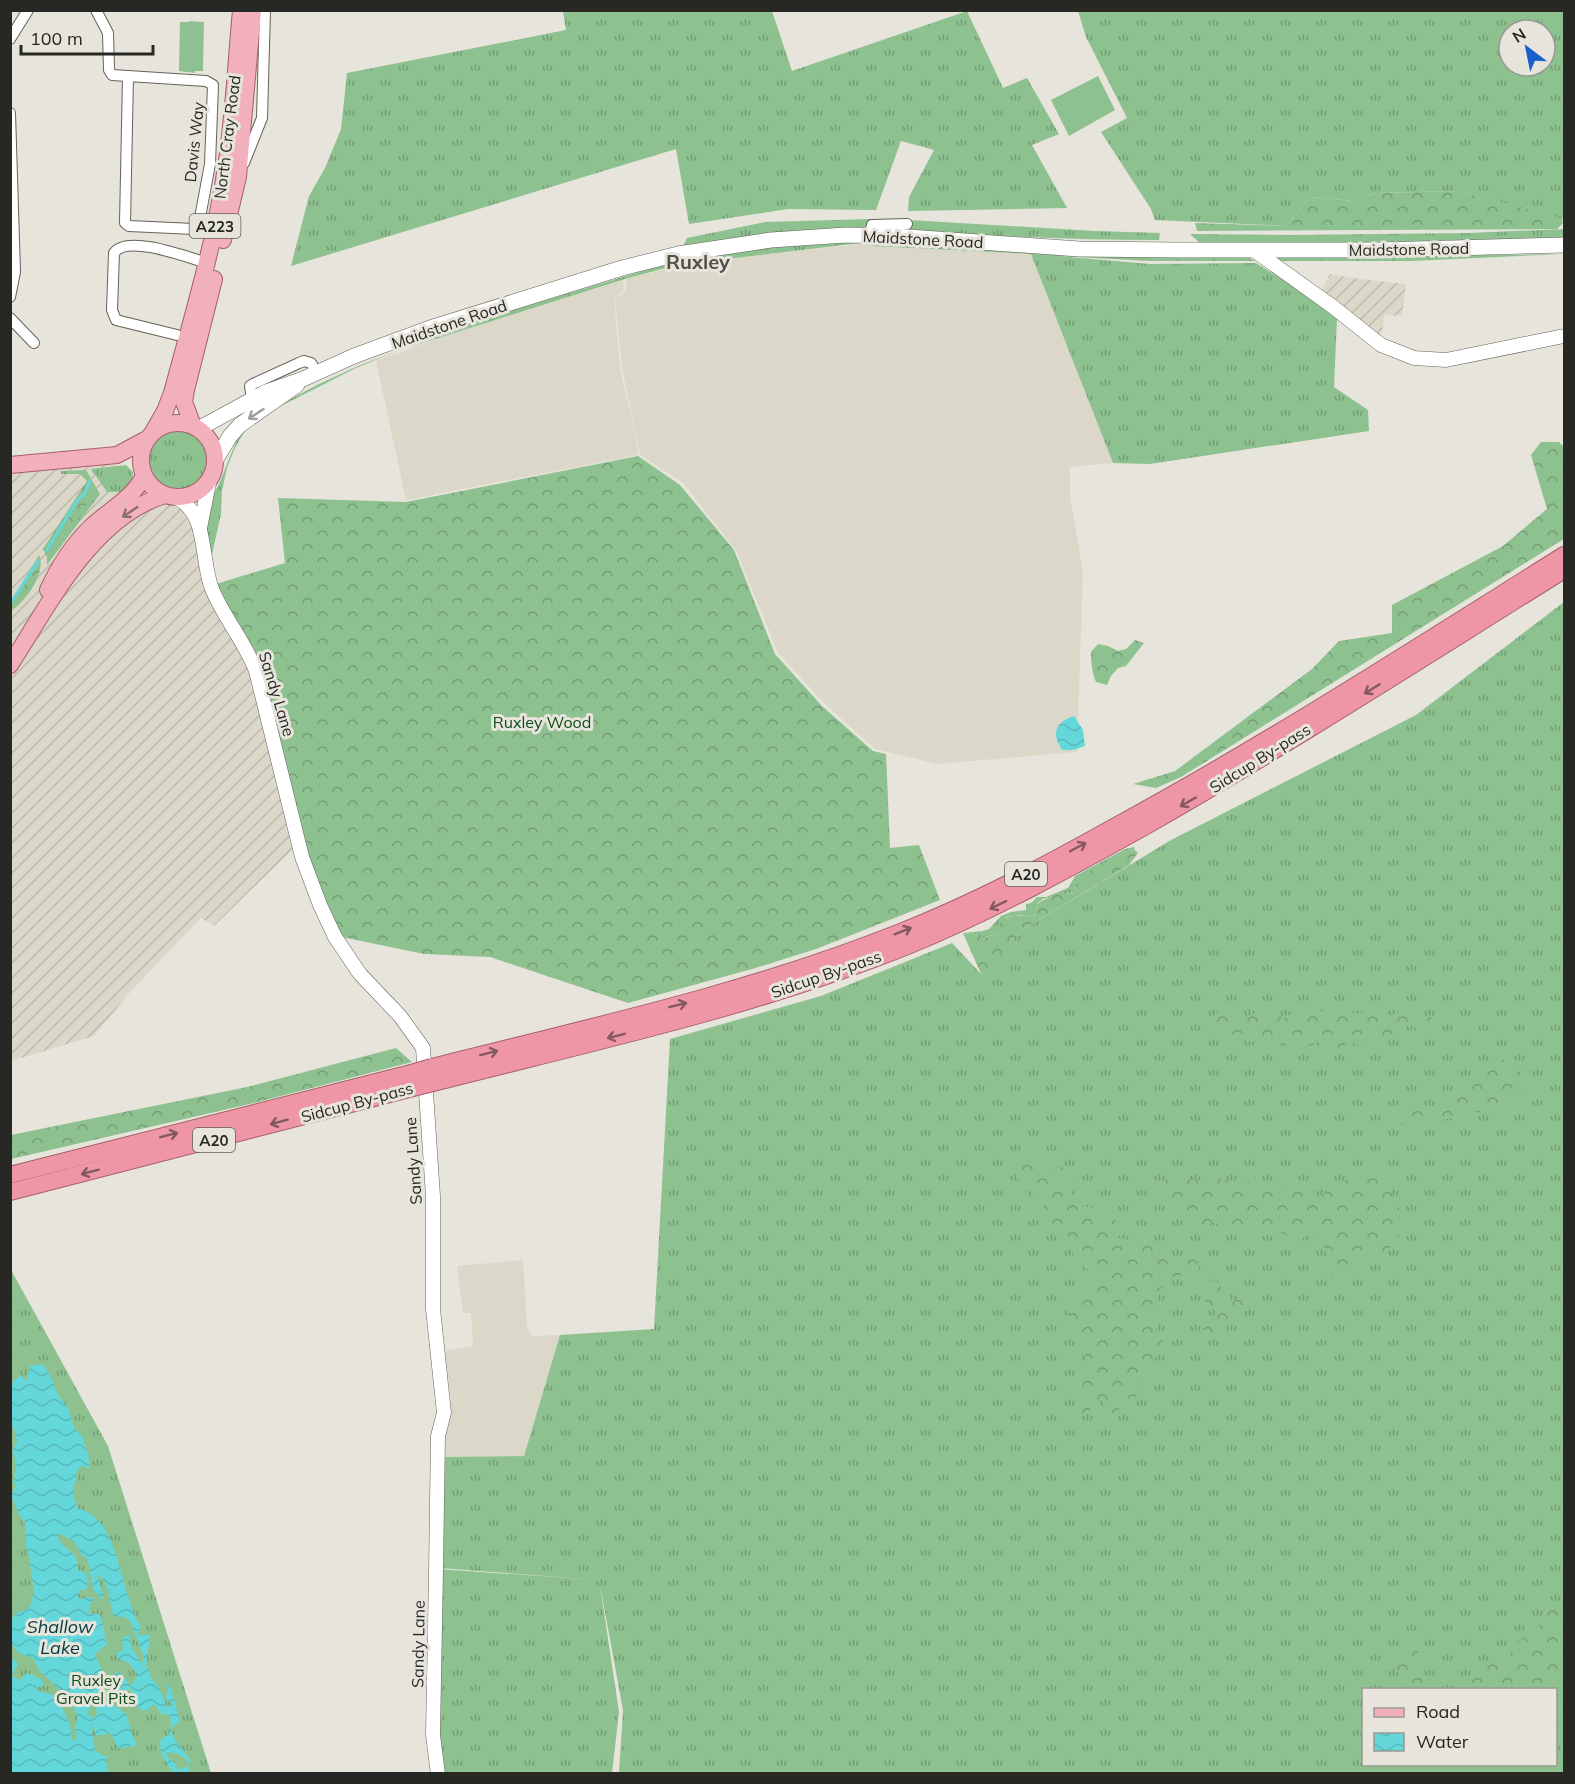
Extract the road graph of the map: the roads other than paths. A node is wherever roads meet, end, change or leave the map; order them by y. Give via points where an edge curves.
1 (28, 10) edge
2 (96, 10) edge
3 (242, 10) edge
4 (255, 10) edge
5 (265, 10) edge
6 (10, 39) edge
7 (128, 77) junction
8 (10, 113) edge
9 (238, 177) junction
10 (907, 224) dead end
11 (869, 236) junction
12 (1564, 245) edge
13 (1255, 251) junction
14 (207, 262) junction
15 (10, 297) edge
16 (10, 318) edge
17 (177, 335) dead end
18 (1564, 336) edge
19 (34, 343) dead end
20 (310, 376) junction
21 (196, 427) junction
22 (150, 435) junction
23 (117, 455) junction
24 (214, 461) junction
25 (10, 465) edge
26 (143, 474) junction
27 (210, 478) junction
28 (171, 496) junction
29 (200, 528) junction
30 (1564, 555) edge
31 (1564, 570) edge
32 (56, 585) junction
33 (10, 651) edge
34 (10, 665) edge
35 (424, 1077) junction
36 (10, 1173) edge
37 (10, 1192) edge
38 (438, 1773) edge

1 - 6 street
2 - 7 street via 108,33 110,73 114,77
3 - 14 main road, North Cray Road / A223 via 226,165
4 - 9 main road, North Cray Road / A223 via 260,24 257,50 249,66
5 - 9 street, North Cray Road via 262,118
7 - 7 street, Davis Way via 206,81 213,86 210,164 193,230 124,223
8 - 15 street via 15,272
9 - 21 main road, North Cray Road / A223 via 186,390 184,402
10 - 11 street via 872,225
11 - 13 main road, Maidstone Road via 1079,249
11 - 20 main road, Maidstone Road via 771,240 622,268 430,328
12 - 13 main road, Maidstone Road
13 - 18 street via 1381,345 1414,358 1446,360
14 - 17 street via 142,246 124,245 114,253 112,310 116,320
14 - 22 main road, North Cray Road / A223 via 172,393
16 - 19 street
20 - 21 main road, Maidstone Road
20 -> 24 main road, Maidstone Road via 240,425
21 - 22 main road via 172,423
21 - 24 main road via 211,441
22 - 23 main road
22 - 26 main road via 141,452
23 - 25 main road
23 - 26 main road via 132,462
24 - 27 main road
26 - 28 main road
26 - 32 main road via 134,491 71,550
27 - 28 main road via 199,490
27 - 29 street, Sandy Lane
28 - 29 street, Sandy Lane via 190,507
28 -> 32 main road via 140,505 98,537
29 - 38 street, Sandy Lane via 212,589 249,654 259,681 302,857 320,905 335,937 360,974 400,1016 423,1048 433,1196 433,1309 444,1413 438,1436 433,1735
35 -> 30 highway, Sidcup By-pass / A20 via 815,964 992,893 1207,777
31 -> 35 highway, Sidcup By-pass / A20 via 1216,786 999,906 819,978 706,1013
32 - 33 main road
32 - 34 main road
36 -> 35 highway, Sidcup By-pass / A20
35 -> 37 highway, Sidcup By-pass / A20

